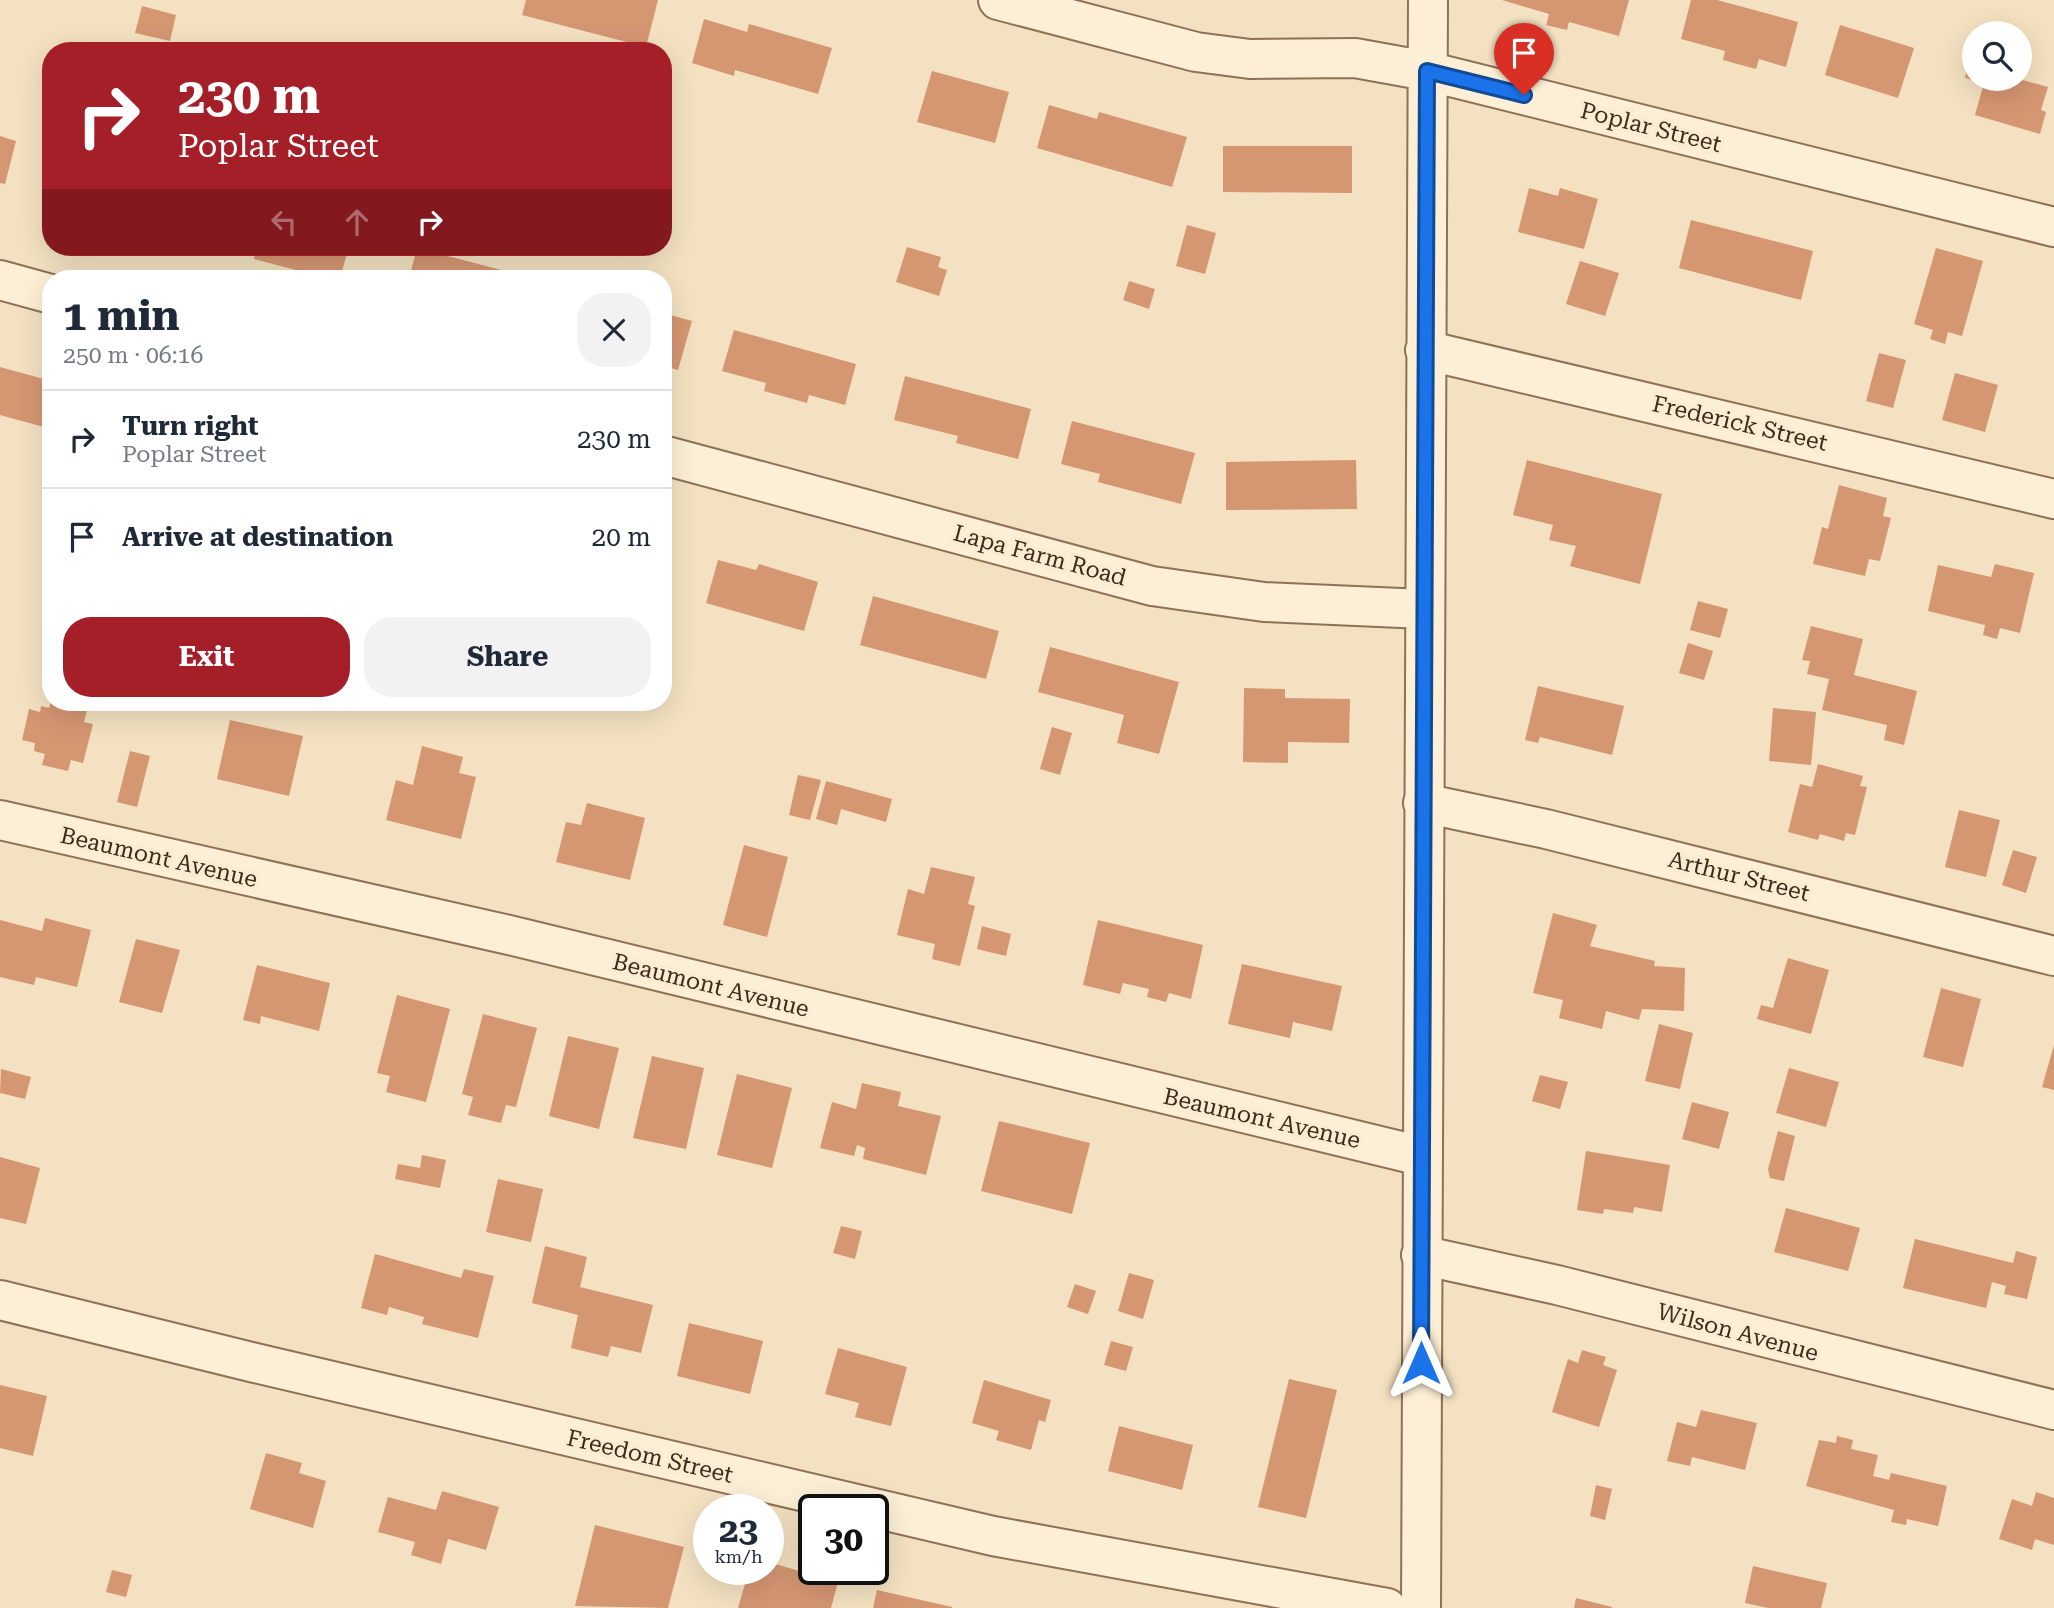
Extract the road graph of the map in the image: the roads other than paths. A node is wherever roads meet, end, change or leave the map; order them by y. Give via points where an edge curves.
1 (998, 0) edge
2 (1427, 0) edge
3 (1427, 71) junction
4 (2054, 227) edge
5 (0, 280) edge
6 (42, 292) edge
7 (1425, 350) junction
8 (672, 457) edge
9 (2054, 499) edge
10 (1424, 608) junction
11 (1423, 803) junction
12 (0, 820) edge
13 (2054, 956) edge
14 (1421, 1156) junction
15 (1422, 1255) junction
16 (0, 1300) edge
17 (2054, 1410) edge
18 (1387, 1608) edge
19 (1420, 1608) edge

1 - 3 street, Poplar Street via 1196,51 1250,59 1354,58
2 - 3 street
3 - 4 street, Poplar Street
3 - 7 street
5 - 6 street
7 - 9 street, Frederick Street
7 - 10 street
8 - 10 street, Lapa Farm Road via 1152,586 1264,602
10 - 11 street
11 - 13 street, Arthur Street via 1624,848
11 - 14 street
12 - 14 street, Beaumont Avenue via 509,935
14 - 15 street
15 - 17 street, Wilson Avenue via 1557,1284
15 - 19 street
16 - 18 street, Freedom Street via 993,1536

